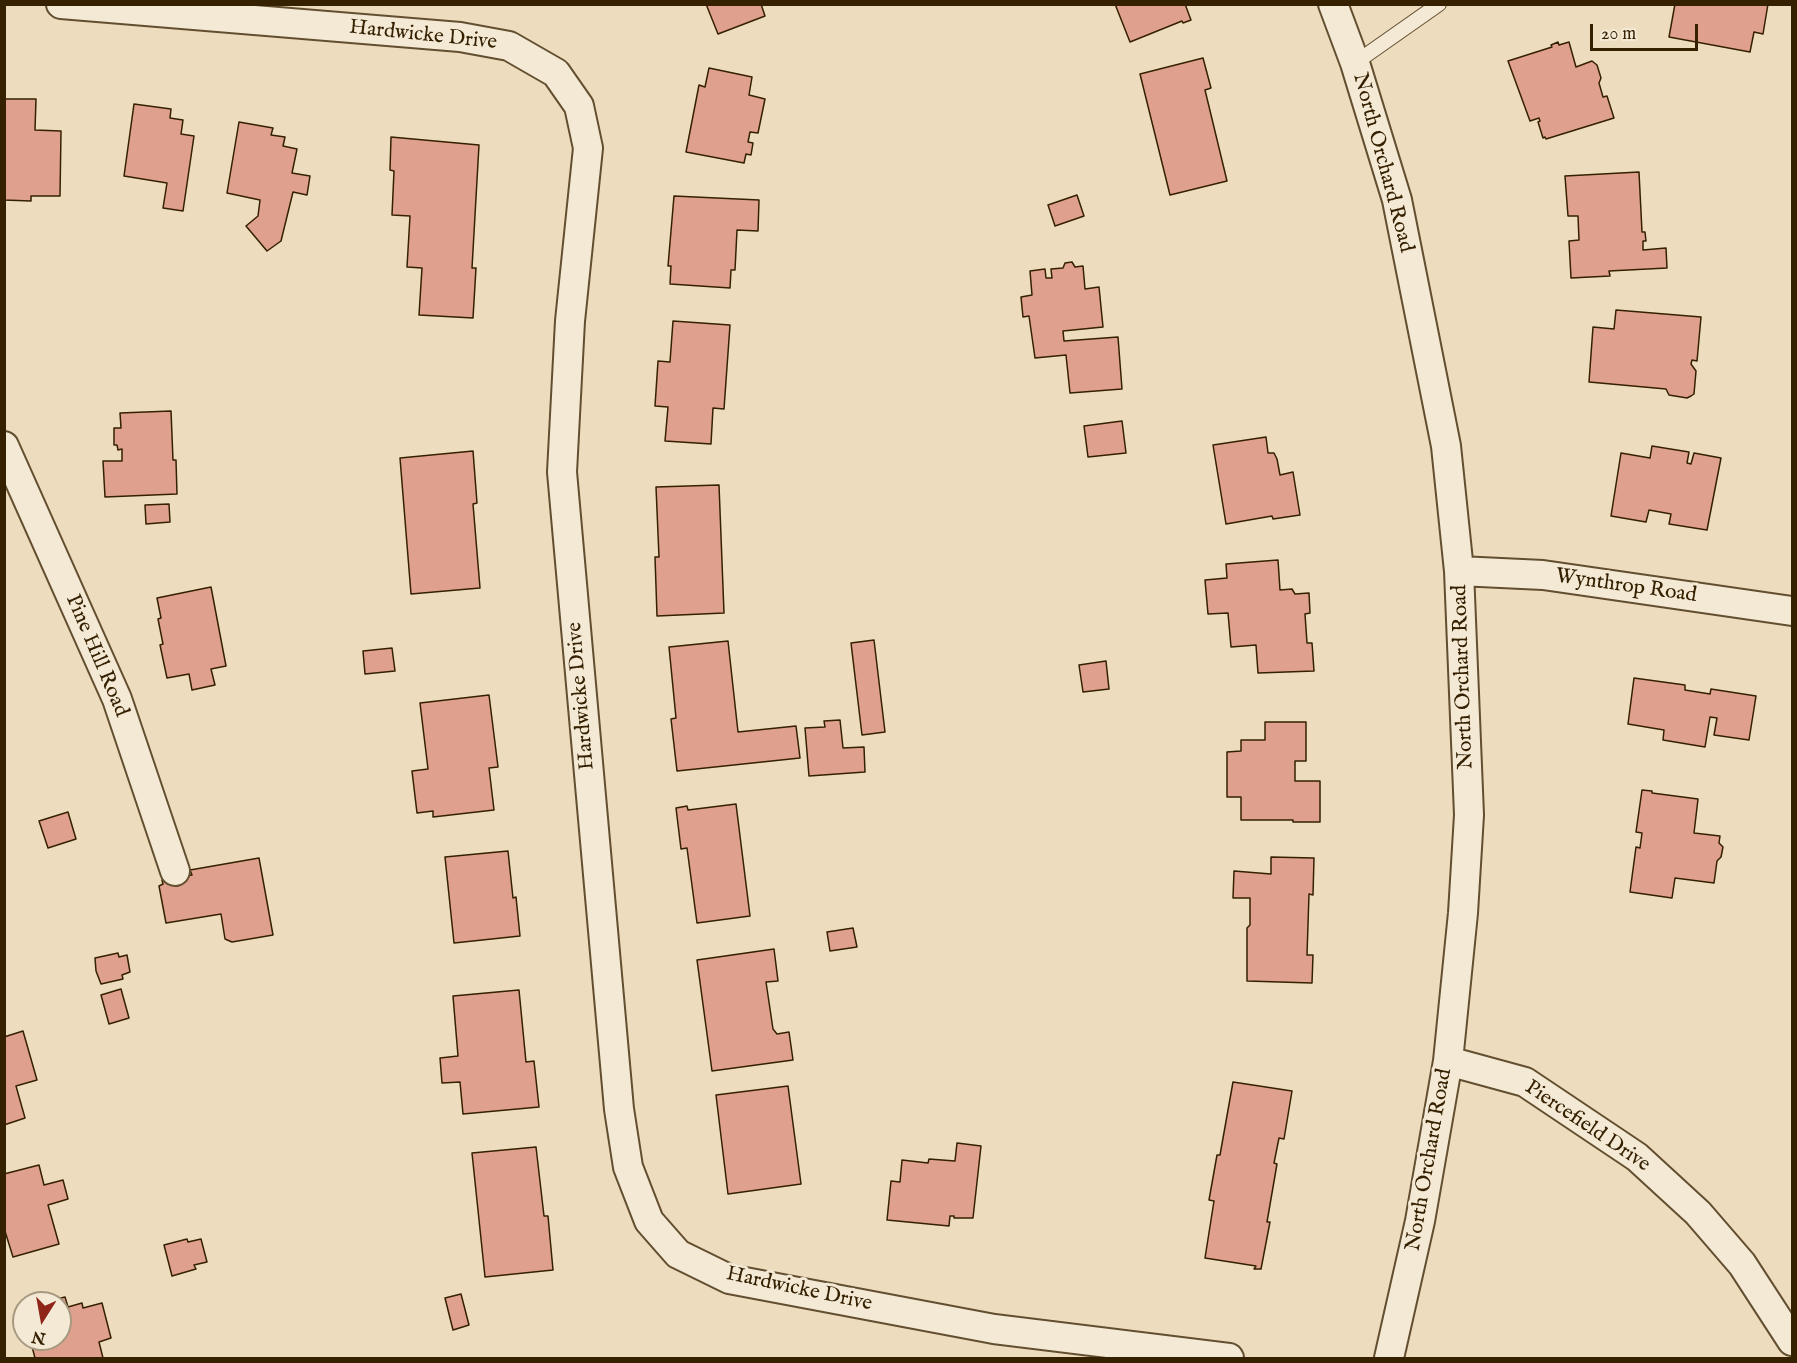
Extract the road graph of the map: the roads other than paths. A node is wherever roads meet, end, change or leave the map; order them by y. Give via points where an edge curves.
1 (61, 4) edge
2 (1333, 4) edge
3 (1439, 4) edge
4 (1355, 63) junction
5 (4, 446) edge
6 (1460, 572) junction
7 (1792, 611) edge
8 (175, 871) dead end
9 (1448, 1061) junction
10 (1792, 1341) edge
11 (1229, 1359) edge
12 (1389, 1359) edge

1 - 11 street, Hardwicke Drive via 460,37 509,46 556,74 579,106 588,148 570,321 561,472 619,1109 628,1167 649,1221 678,1254 729,1280 994,1329
2 - 4 street, North Orchard Road
3 - 4 lane
4 - 6 street, North Orchard Road via 1397,200 1446,446
5 - 8 street, Pine Hill Road via 117,699
6 - 7 street, Wynthrop Road via 1543,575
6 - 9 street, North Orchard Road via 1469,815
9 - 10 street, Piercefield Drive via 1525,1082 1637,1157 1698,1213 1742,1264
9 - 12 street, North Orchard Road via 1420,1221

